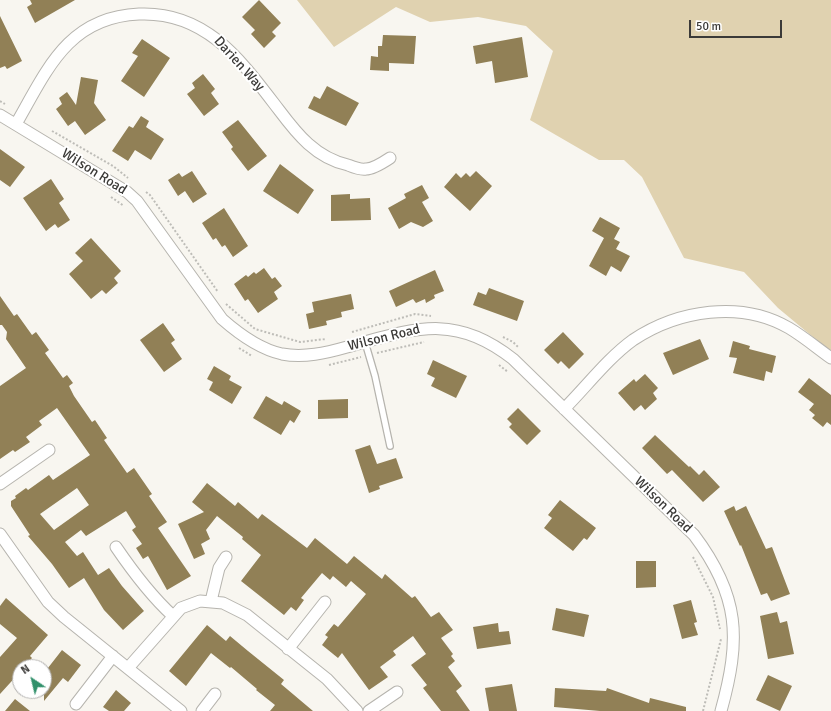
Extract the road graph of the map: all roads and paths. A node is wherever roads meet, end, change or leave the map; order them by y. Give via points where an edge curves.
1 (0, 100) edge
2 (22, 114) junction
3 (0, 115) edge
4 (16, 124) junction
5 (46, 128) dead end
6 (390, 158) dead end
7 (132, 180) dead end
8 (144, 190) dead end
9 (109, 196) dead end
10 (127, 208) dead end
11 (222, 297) dead end
12 (225, 302) dead end
13 (438, 317) dead end
14 (349, 333) dead end
15 (500, 335) dead end
16 (327, 339) dead end
17 (432, 340) dead end
18 (365, 342) junction
19 (234, 345) dead end
20 (524, 352) dead end
21 (368, 355) junction
22 (254, 357) dead end
23 (831, 358) edge
24 (495, 362) dead end
25 (328, 365) dead end
26 (513, 376) dead end
27 (564, 409) junction
28 (390, 446) dead end
29 (49, 450) dead end
30 (0, 484) edge
31 (0, 534) edge
32 (116, 547) dead end
33 (692, 555) dead end
34 (226, 557) dead end
35 (211, 601) junction
36 (325, 602) dead end
37 (173, 616) junction
38 (288, 649) junction
39 (113, 656) junction
40 (128, 668) junction
41 (397, 692) dead end
42 (215, 694) dead end
43 (76, 704) dead end
44 (181, 711) edge
45 (202, 711) edge
46 (357, 711) edge
47 (370, 711) edge
48 (703, 711) edge
49 (721, 711) edge

1 - 2 path
2 - 4 street, Darien Way
2 - 6 street, Darien Way via 51,64 70,41 95,24 128,14 172,16 212,34 239,62 292,129 314,149 342,164 366,170
3 - 4 street, Wilson Road
4 - 18 street, Wilson Road via 127,192 137,201 222,319 251,341 282,354 313,355
5 - 7 path via 113,166
8 - 11 path
9 - 10 path
12 - 16 path via 255,329 300,342
13 - 14 path via 416,314
15 - 20 path
17 - 21 path
18 - 21 lane
18 - 27 street, Wilson Road via 406,331 438,327 469,333 497,346
19 - 22 path
21 - 25 path
21 - 28 lane
23 - 27 street via 788,328 766,319 747,314 706,312 667,322 633,341
24 - 26 path
27 - 49 street, Wilson Road via 694,535 715,565 730,600 734,636 730,680
29 - 30 street
31 - 39 street via 48,602
32 - 37 street via 140,581
33 - 48 path via 713,597 722,635
34 - 35 street via 220,568
35 - 37 street via 189,604
35 - 38 street via 223,603 247,615
36 - 38 street
37 - 40 street
38 - 46 street via 327,679
39 - 40 street
39 - 43 street
40 - 44 street
41 - 47 street
42 - 45 street

